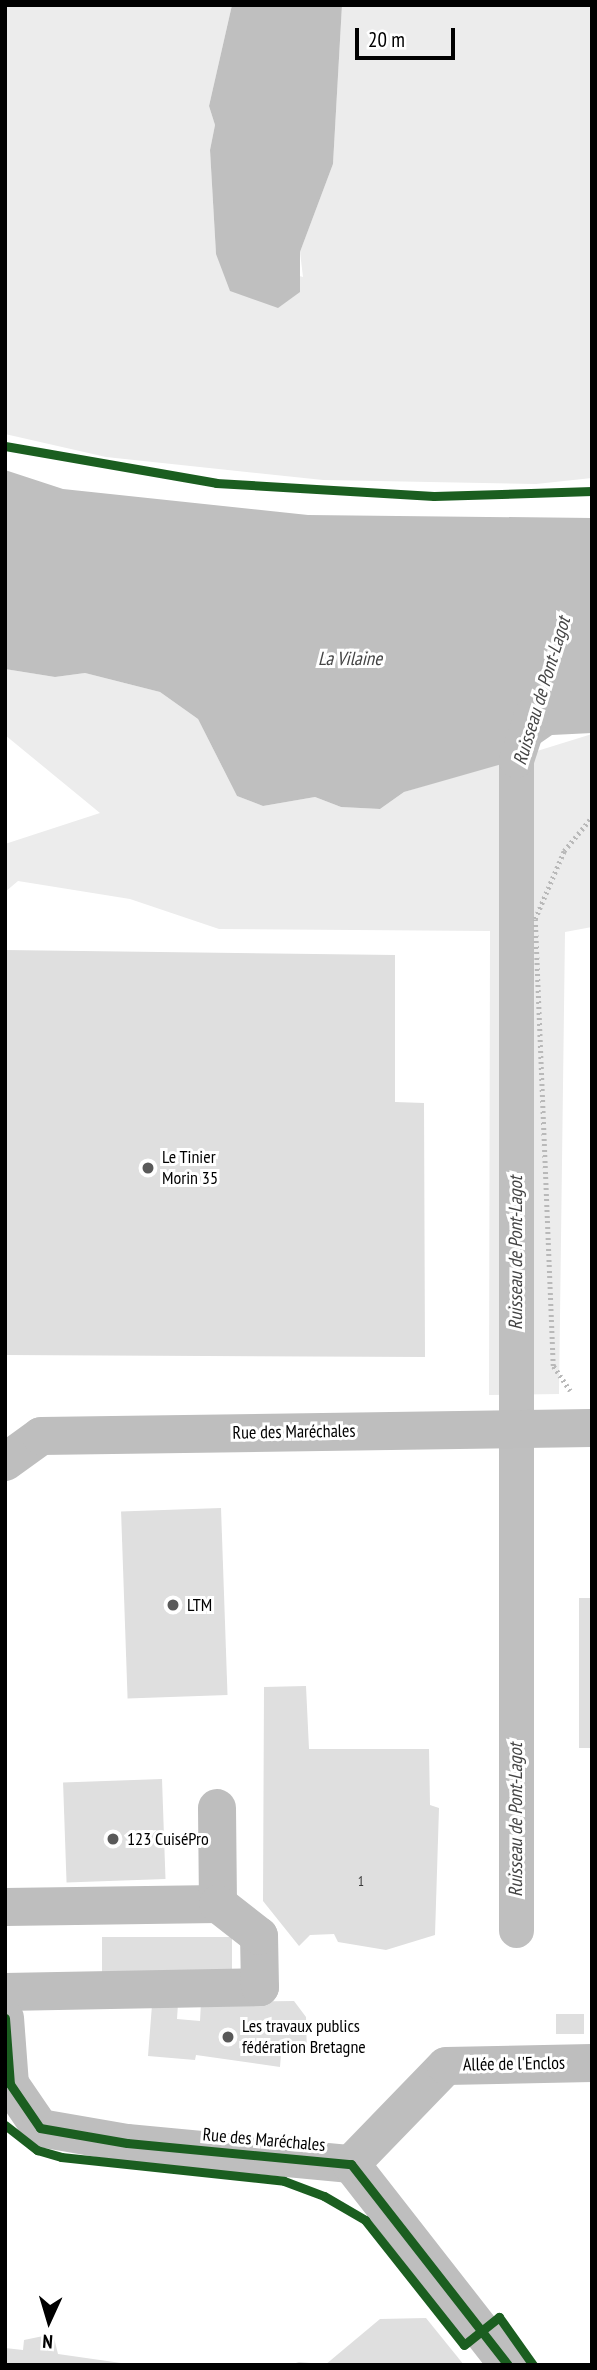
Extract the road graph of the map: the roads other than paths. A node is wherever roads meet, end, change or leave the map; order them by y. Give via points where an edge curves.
1 (576, 1419) edge
2 (5, 1462) edge
3 (217, 1808) dead end
4 (218, 1904) junction
5 (5, 1907) edge
6 (5, 1992) edge
7 (5, 2018) edge
8 (592, 2063) edge
9 (351, 2164) junction
10 (508, 2365) edge

1 - 2 street, Rue des Maréchales via 411,1430 40,1436
3 - 4 street
4 - 5 street
4 - 6 street via 259,1936 260,1987
7 - 9 street, Rue des Maréchales via 10,2084 40,2128 127,2143
8 - 9 street, Allée de l'Enclos via 446,2066
9 - 10 street

